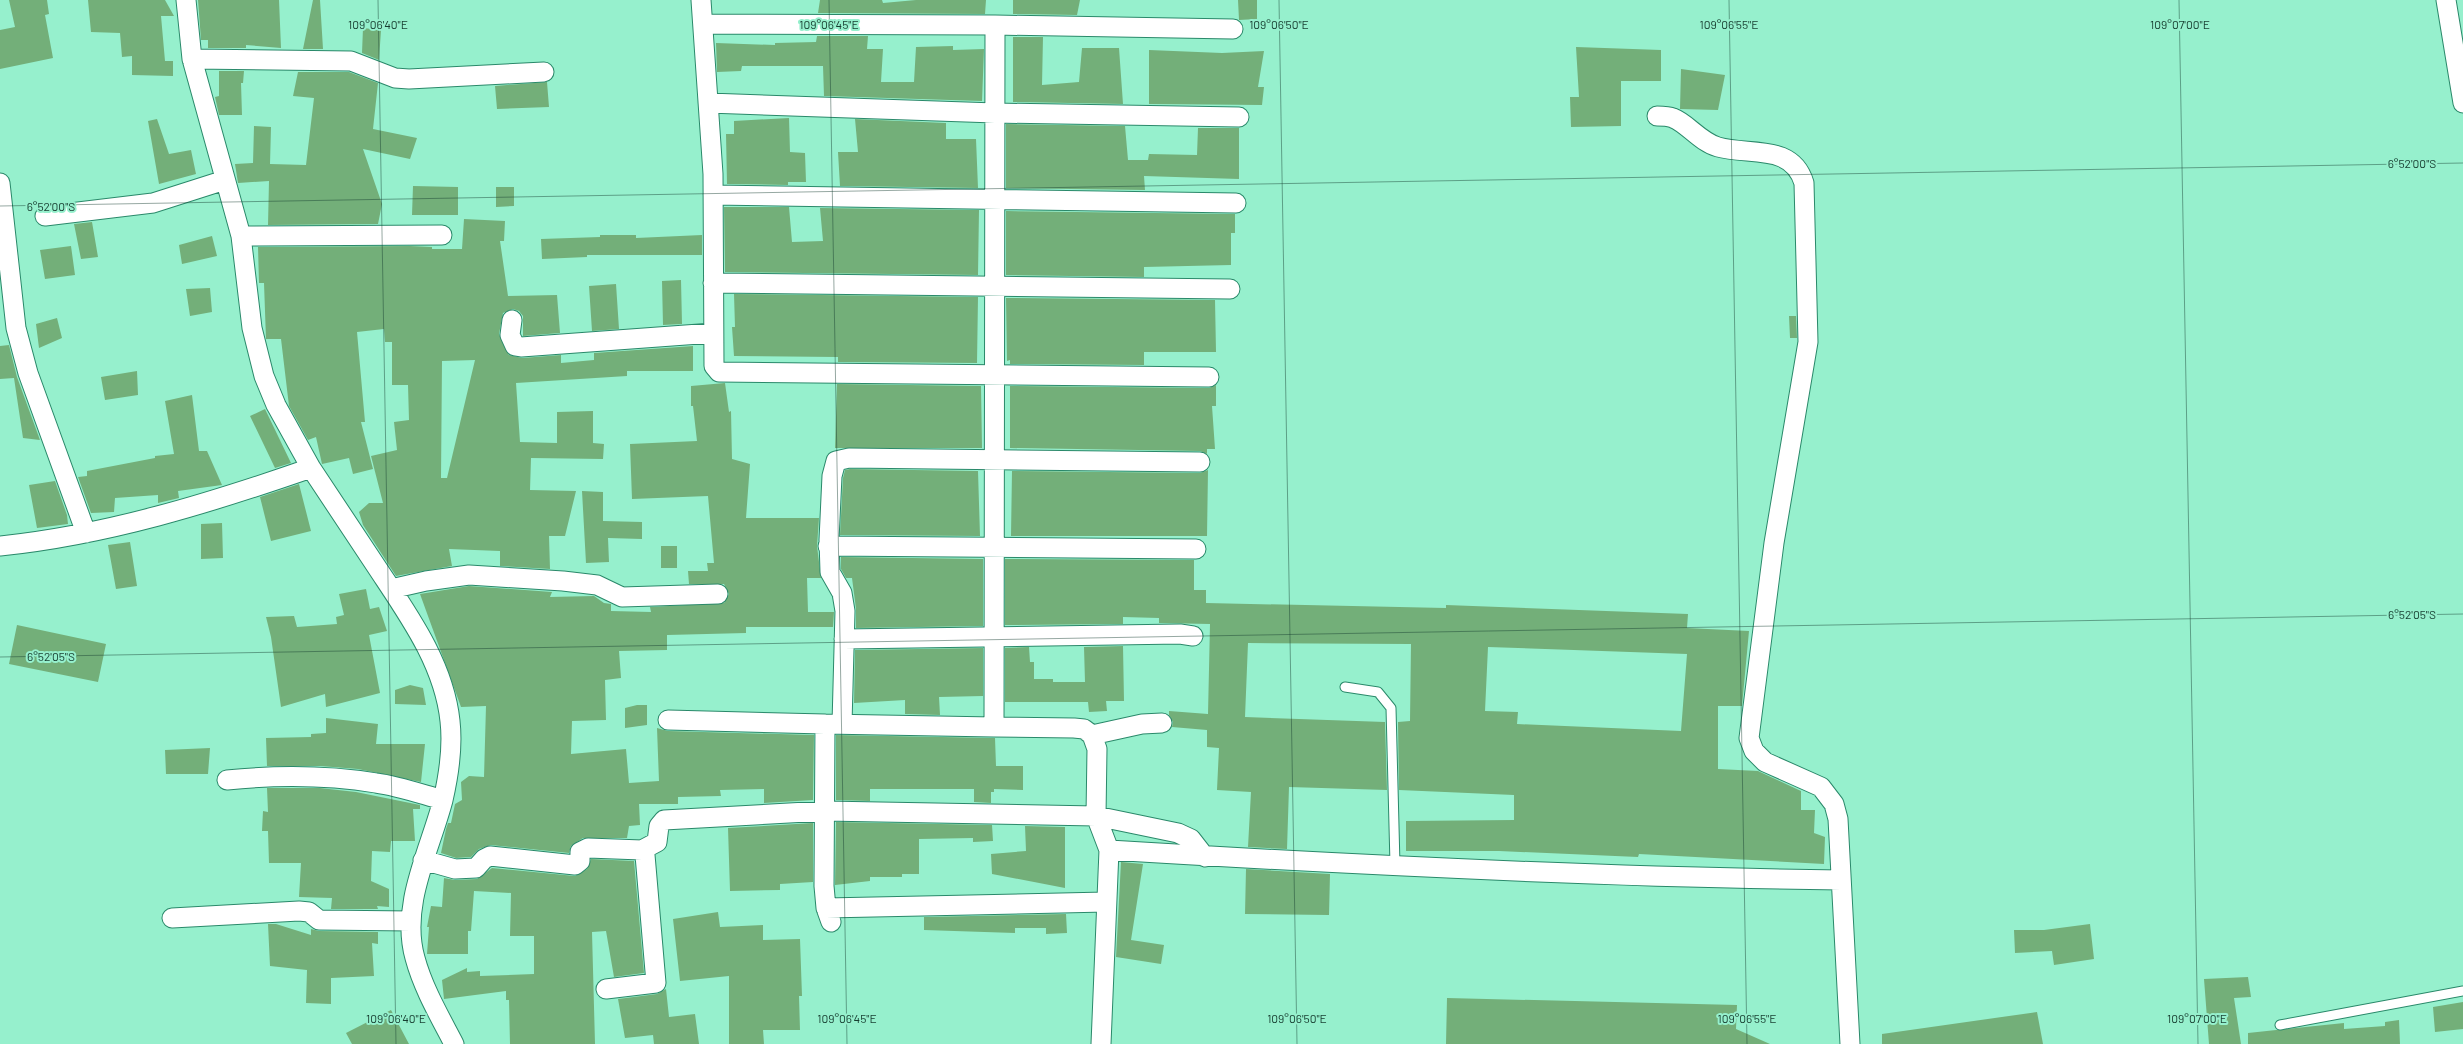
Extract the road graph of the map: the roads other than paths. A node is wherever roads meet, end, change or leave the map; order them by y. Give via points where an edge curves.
1 (186, 0) edge
2 (701, 0) edge
3 (2446, 0) edge
4 (702, 24) junction
5 (995, 25) junction
6 (1233, 29) dead end
7 (192, 60) junction
8 (544, 72) dead end
9 (708, 103) junction
10 (2463, 103) edge
11 (994, 113) junction
12 (1657, 116) dead end
13 (1239, 117) dead end
14 (225, 180) junction
15 (0, 183) edge
16 (713, 195) junction
17 (994, 201) junction
18 (1236, 203) dead end
19 (46, 216) dead end
20 (241, 236) junction
21 (442, 236) dead end
22 (713, 283) junction
23 (994, 286) junction
24 (1230, 289) dead end
25 (512, 320) dead end
26 (8, 330) edge
27 (713, 333) junction
28 (994, 375) junction
29 (1209, 378) dead end
30 (994, 461) junction
31 (1200, 462) dead end
32 (311, 468) junction
33 (86, 533) junction
34 (0, 546) edge
35 (828, 546) junction
36 (993, 548) junction
37 (1196, 549) dead end
38 (391, 589) junction
39 (718, 594) dead end
40 (1193, 636) dead end
41 (995, 638) junction
42 (844, 639) junction
43 (1345, 687) dead end
44 (668, 720) dead end
45 (1162, 723) dead end
46 (833, 724) junction
47 (994, 727) junction
48 (1092, 735) junction
49 (228, 780) dead end
50 (443, 800) junction
51 (824, 811) junction
52 (1096, 816) junction
53 (642, 850) junction
54 (1109, 850) junction
55 (1205, 857) junction
56 (423, 860) junction
57 (1395, 865) junction
58 (1841, 880) junction
59 (1106, 902) junction
60 (172, 918) dead end
61 (411, 922) junction
62 (606, 989) dead end
63 (2463, 992) edge
64 (2280, 1025) dead end
65 (454, 1044) edge
66 (1101, 1044) edge
67 (1850, 1044) edge

1 - 7 street
2 - 4 street
3 - 10 street
4 - 5 street
4 - 9 street
5 - 6 street
5 - 11 street
7 - 8 street via 351,61 390,76 409,79
7 - 14 street
9 - 11 street
9 - 16 street
11 - 13 street
11 - 17 street
12 - 58 street via 1673,118 1693,134 1718,147 1779,154 1792,163 1804,183 1808,342 1774,543 1749,738 1754,751 1766,762 1821,787 1834,804 1838,819
14 - 19 street via 153,202
14 - 20 street
15 - 26 street
16 - 17 street
16 - 22 street
17 - 18 street
17 - 23 street
20 - 21 street
20 - 32 street via 252,328 264,376 276,405
22 - 23 street
22 - 27 street
23 - 24 street
23 - 28 street
25 - 27 street via 512,341 521,347
26 - 33 street via 28,373
27 - 28 street via 714,366 719,372
28 - 29 street
28 - 30 street
30 - 31 street
30 - 35 street via 836,460 832,476
30 - 36 street
32 - 33 street via 171,513
32 - 38 street
33 - 34 street
35 - 36 street
35 - 42 street via 830,572 844,602
36 - 37 street
36 - 41 street
38 - 39 street via 469,575 597,585 622,597
38 - 50 street via 436,666 446,696 451,752
40 - 41 street
41 - 42 street
41 - 47 street
42 - 46 street
43 - 57 lane via 1378,692 1391,708
44 - 46 street
45 - 48 street
46 - 47 street
46 - 51 street
47 - 48 street via 1074,728 1084,729
48 - 52 street via 1097,749
49 - 50 street via 277,775 338,778 378,783
50 - 56 street
51 - 52 street
51 - 53 street via 664,820 659,826 657,842
51 - 59 street via 828,915
52 - 54 street
52 - 55 street via 1178,833 1191,839
53 - 56 street via 588,848 580,852 580,861 575,865 490,856 476,868 466,870
53 - 62 street via 656,983
54 - 55 street
54 - 59 street
55 - 57 street
56 - 61 street
57 - 58 street via 1656,877
58 - 67 street
59 - 66 street
60 - 61 street via 285,911 310,912 319,920
61 - 65 street via 415,958
63 - 64 lane

